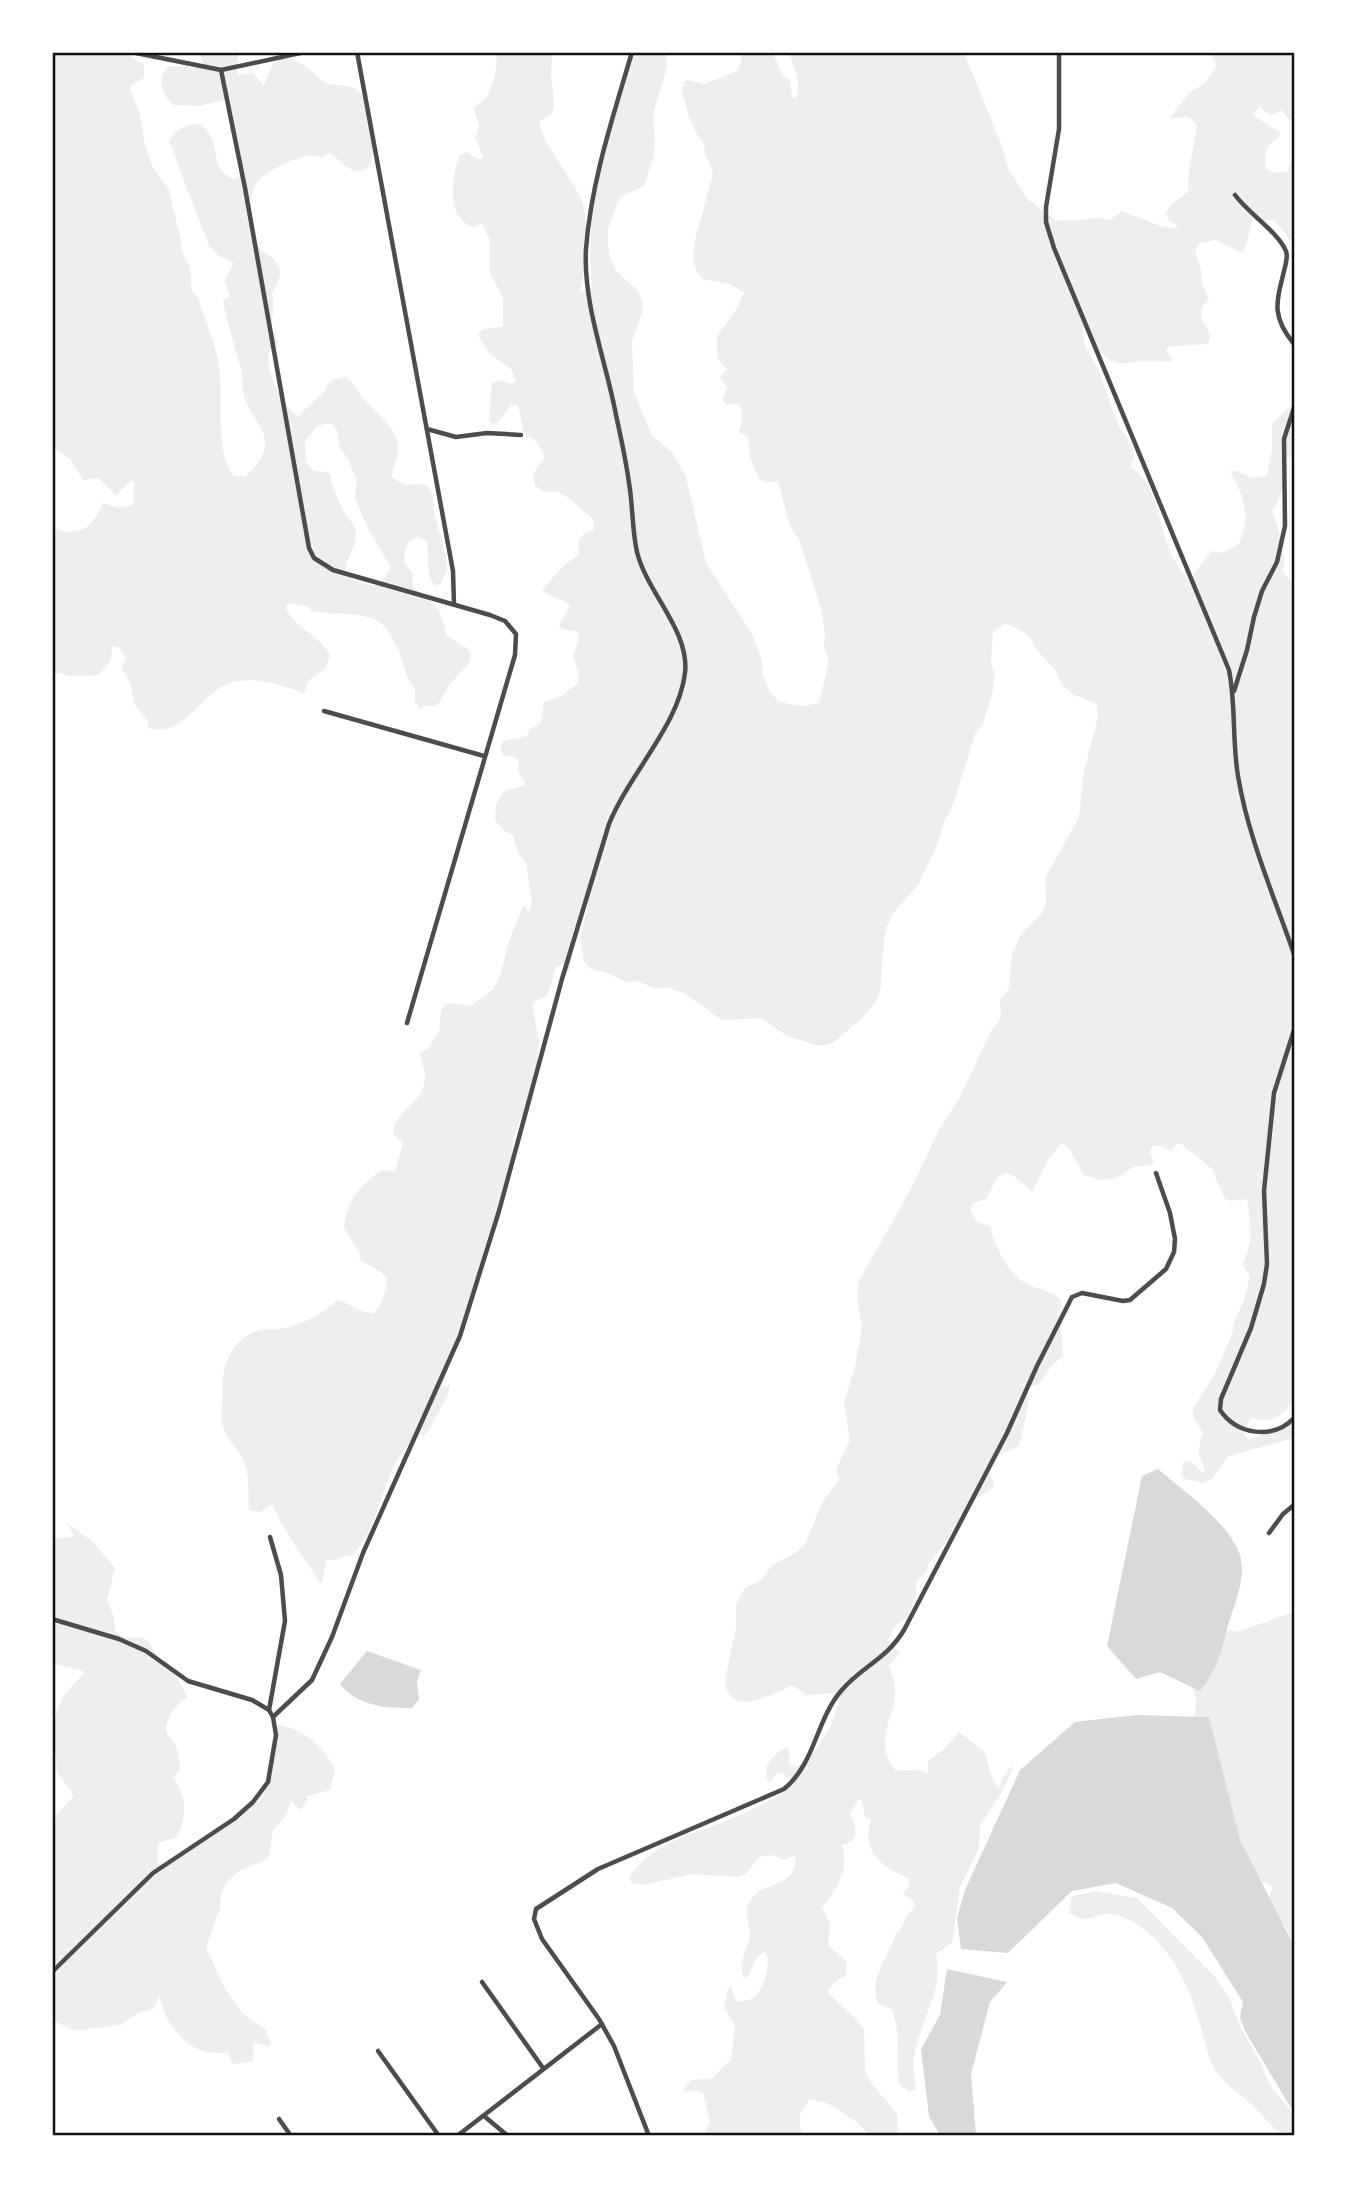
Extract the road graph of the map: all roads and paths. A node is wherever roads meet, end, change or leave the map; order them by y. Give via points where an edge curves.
1 (131, 52) edge
2 (305, 52) edge
3 (357, 52) edge
4 (632, 52) edge
5 (1059, 52) edge
6 (221, 70) junction
7 (1235, 195) dead end
8 (1294, 344) edge
9 (1294, 408) edge
10 (427, 429) junction
11 (521, 435) dead end
12 (454, 604) junction
13 (1234, 693) junction
14 (324, 712) dead end
15 (485, 756) junction
16 (1294, 954) edge
17 (407, 1023) dead end
18 (1294, 1030) edge
19 (1156, 1173) dead end
20 (1294, 1418) edge
21 (1294, 1505) edge
22 (1269, 1533) dead end
23 (270, 1537) dead end
24 (52, 1619) edge
25 (269, 1710) junction
26 (274, 1717) junction
27 (52, 1972) edge
28 (481, 1982) dead end
29 (601, 2024) junction
30 (379, 2051) dead end
31 (543, 2068) junction
32 (484, 2116) junction
33 (279, 2119) dead end
34 (291, 2136) edge
35 (439, 2136) edge
36 (457, 2136) edge
37 (508, 2136) edge
38 (649, 2136) edge

1 - 6 street
2 - 6 street
3 - 10 street
4 - 26 street via 596,185 586,251 587,279 627,471 636,550 648,582 678,634 685,674 669,721 609,824 456,1346 312,1680
5 - 13 street via 1059,128 1046,222 1222,651
6 - 12 street via 309,548 314,558 333,570
7 - 8 street via 1285,250 1277,311
9 - 13 street via 1284,439 1285,526
10 - 11 street via 456,437
10 - 12 street via 453,571
12 - 15 street via 505,621 517,642
13 - 16 street via 1234,742 1244,801
14 - 15 street
15 - 17 street
18 - 20 street via 1274,1093 1264,1191 1264,1284 1251,1328 1220,1399 1225,1417 1250,1431 1276,1430
19 - 29 street via 1175,1239 1166,1269 1130,1300 1082,1293 1072,1297 904,1630 886,1654 836,1698 796,1780 598,1869 536,1909 534,1919 541,1939
21 - 22 street
23 - 25 street via 281,1575 285,1621
24 - 25 street via 119,1639 146,1651 188,1681 252,1700
25 - 26 street
26 - 27 street via 276,1735 268,1782 253,1802 144,1881
28 - 31 street
29 - 31 street
29 - 38 street
30 - 35 street
31 - 32 street
32 - 36 street
32 - 37 street
33 - 34 street

